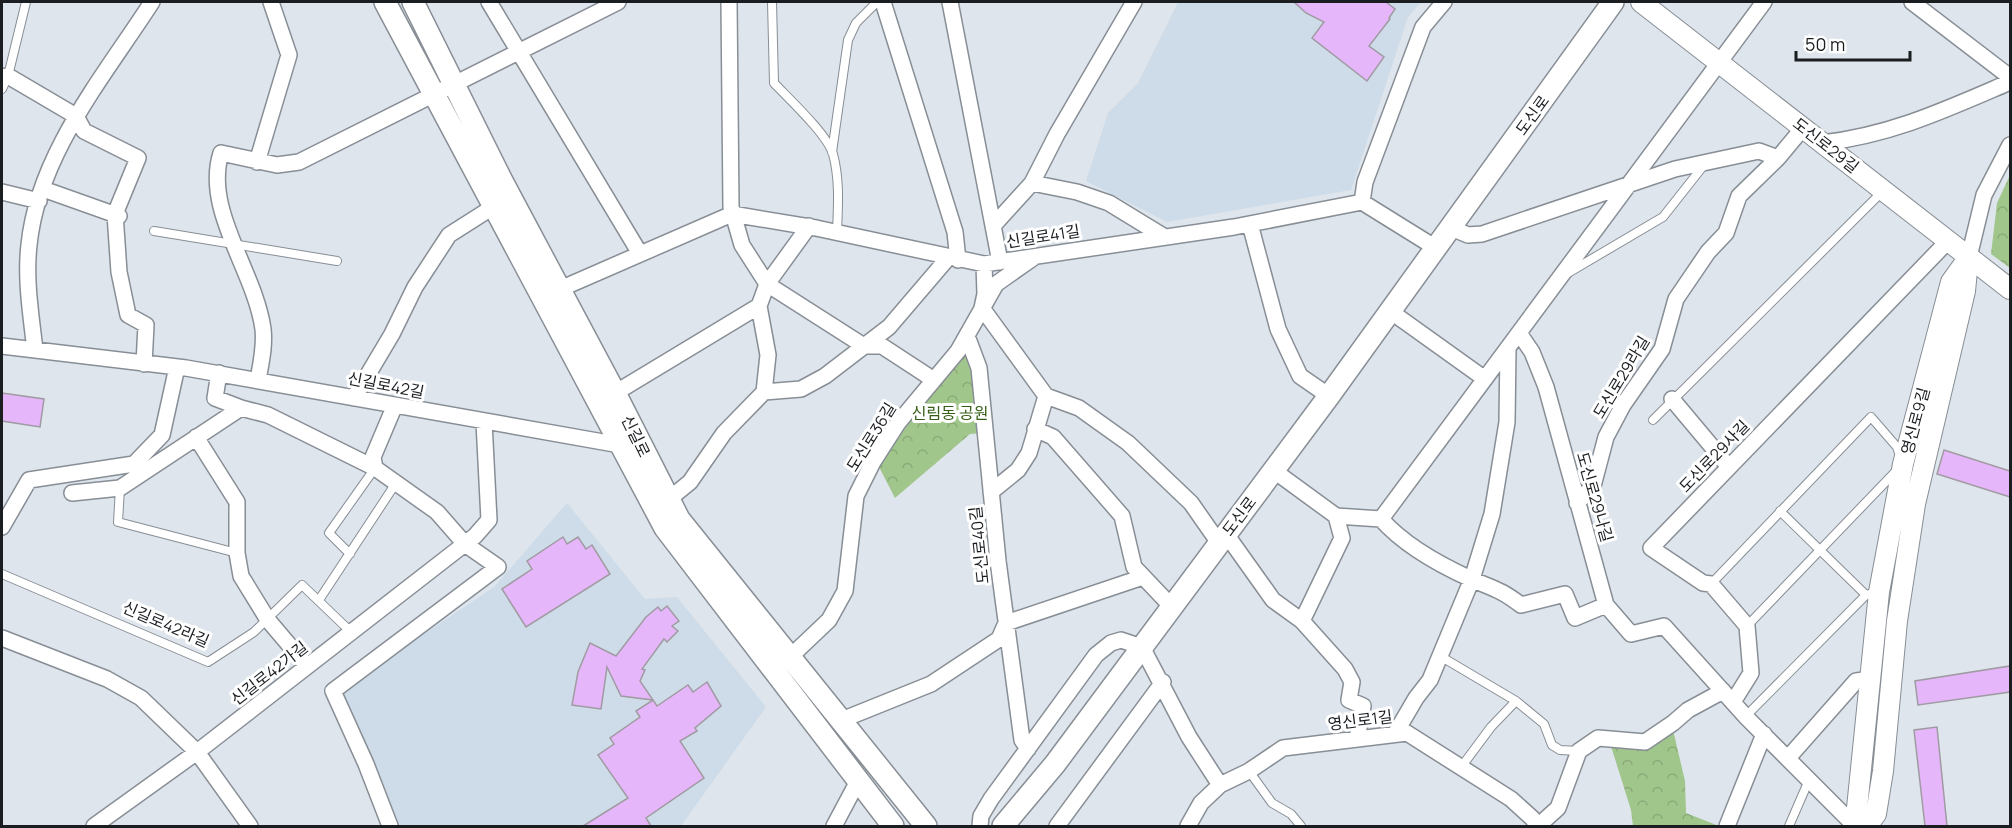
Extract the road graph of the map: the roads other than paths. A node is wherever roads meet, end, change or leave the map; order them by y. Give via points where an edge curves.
1 (26, 2) edge
2 (152, 2) edge
3 (271, 2) edge
4 (386, 2) edge
5 (413, 2) edge
6 (489, 2) edge
7 (618, 2) edge
8 (729, 2) edge
9 (772, 2) edge
10 (877, 2) edge
11 (883, 2) edge
12 (950, 2) edge
13 (1134, 2) edge
14 (1444, 2) edge
15 (1613, 2) edge
16 (1641, 2) edge
17 (1764, 2) edge
18 (1912, 2) edge
19 (520, 52) junction
20 (1719, 62) junction
21 (2010, 77) edge
22 (4, 81) edge
23 (2010, 82) edge
24 (455, 86) junction
25 (435, 95) junction
26 (76, 116) junction
27 (1803, 128) junction
28 (1822, 143) junction
29 (2010, 145) edge
30 (832, 152) junction
31 (1778, 158) junction
32 (257, 162) junction
33 (1707, 162) junction
34 (1032, 183) junction
35 (1629, 183) junction
36 (1883, 190) junction
37 (2, 192) edge
38 (41, 195) junction
39 (1362, 202) junction
40 (493, 207) junction
41 (732, 213) junction
42 (117, 215) junction
43 (1250, 224) junction
44 (809, 226) junction
45 (993, 226) junction
46 (1451, 228) junction
47 (154, 231) dead end
48 (837, 232) junction
49 (1164, 236) junction
50 (1948, 241) junction
51 (236, 245) junction
52 (1436, 248) junction
53 (639, 252) junction
54 (1035, 256) junction
55 (1969, 257) junction
56 (953, 259) junction
57 (338, 261) dead end
58 (1000, 262) junction
59 (984, 264) junction
60 (1560, 278) junction
61 (767, 284) junction
62 (2010, 288) edge
63 (560, 289) junction
64 (759, 306) junction
65 (982, 308) junction
66 (1390, 311) junction
67 (1519, 333) junction
68 (967, 336) junction
69 (2, 346) edge
70 (864, 346) junction
71 (1508, 348) junction
72 (34, 350) junction
73 (144, 364) junction
74 (177, 367) junction
75 (219, 373) junction
76 (1485, 379) junction
77 (258, 380) junction
78 (934, 380) junction
79 (764, 392) junction
80 (615, 393) junction
81 (1046, 396) junction
82 (1329, 396) junction
83 (354, 398) junction
84 (1672, 399) junction
85 (395, 405) junction
86 (241, 408) junction
87 (1653, 420) dead end
88 (484, 422) junction
89 (1035, 429) junction
90 (196, 437) junction
91 (620, 445) junction
92 (150, 448) junction
93 (160, 462) junction
94 (1903, 464) junction
95 (1729, 467) junction
96 (375, 468) junction
97 (1274, 470) junction
98 (396, 483) junction
99 (120, 488) junction
100 (991, 492) junction
101 (72, 493) dead end
102 (668, 500) junction
103 (1577, 502) junction
104 (1780, 511) junction
105 (1336, 516) junction
106 (1382, 519) junction
107 (2, 527) edge
108 (1222, 538) junction
109 (465, 544) junction
110 (1821, 551) junction
111 (237, 553) junction
112 (350, 554) junction
113 (2, 574) edge
114 (1143, 577) junction
115 (1472, 579) junction
116 (1711, 584) junction
117 (1873, 593) junction
118 (319, 600) junction
119 (1606, 605) junction
120 (1172, 607) junction
121 (268, 620) junction
122 (1302, 621) junction
123 (1006, 623) junction
124 (1747, 626) junction
125 (351, 632) junction
126 (2, 638) edge
127 (1142, 646) junction
128 (1440, 656) junction
129 (789, 658) junction
130 (307, 666) junction
131 (1872, 679) junction
132 (1163, 682) junction
133 (1728, 697) junction
134 (1516, 701) junction
135 (1746, 716) junction
136 (839, 721) junction
137 (1395, 734) junction
138 (1764, 734) junction
139 (1357, 739) junction
140 (1028, 748) junction
141 (1579, 751) junction
142 (196, 752) junction
143 (1788, 758) junction
144 (1462, 766) junction
145 (1249, 771) junction
146 (1809, 780) junction
147 (858, 781) junction
148 (1220, 785) junction
149 (94, 826) edge
150 (250, 826) edge
151 (390, 826) edge
152 (834, 826) edge
153 (893, 826) edge
154 (926, 826) edge
155 (980, 826) edge
156 (1003, 826) edge
157 (1057, 826) edge
158 (1188, 826) edge
159 (1301, 826) edge
160 (1538, 826) edge
161 (1727, 826) edge
162 (1789, 826) edge
163 (1855, 826) edge
164 (1860, 826) edge
165 (1868, 826) edge

1 - 22 lane
2 - 26 street
3 - 32 street via 288,55
4 - 25 main road, 신길로
5 - 24 main road, 신길로
6 - 19 street
7 - 19 street
8 - 41 street
9 - 30 lane via 774,83 802,111
10 - 30 lane via 856,23 848,40
11 - 56 street via 956,232
12 - 45 street
13 - 34 street
14 - 39 street via 1424,27 1365,182
15 - 46 main road, 도신로
16 - 20 street, 도신로29길
17 - 20 street
18 - 21 street
19 - 24 street
19 - 53 street
20 - 27 street, 도신로29길
20 - 35 street
22 - 26 street
23 - 28 street via 1909,125 1852,140
24 - 25 street
24 - 63 main road, 신길로
25 - 32 street via 299,162
25 - 40 main road, 신길로
26 - 38 street
26 - 42 street via 84,130 138,158
27 - 28 street, 도신로29길
27 - 31 street, 도신로29라길
28 - 36 street, 도신로29길
29 - 55 street via 1984,195
30 - 48 lane via 839,187
31 - 33 street via 1759,151
31 - 103 street, 도신로29라길 via 1739,196 1726,233 1676,299 1662,349 1623,405 1606,437 1593,486
32 - 51 street via 221,153 216,169 221,209
33 - 35 street
33 - 60 lane via 1663,217
34 - 45 street
34 - 49 street via 1109,203
35 - 46 street via 1482,234 1468,235
35 - 60 street
36 - 50 street, 도신로29길
36 - 84 lane
37 - 38 street
38 - 42 street
38 - 72 street via 27,267
39 - 43 street, 신길로41길
39 - 52 street
40 - 83 street via 449,235 415,287
40 - 91 main road, 신길로
41 - 44 street, 신길로41길
41 - 53 street
41 - 61 street via 742,245
42 - 73 street via 119,272 128,315 146,325
43 - 49 street, 신길로41길
43 - 82 street via 1278,329 1300,376
44 - 48 street, 신길로41길
44 - 61 street
45 - 58 street
46 - 52 main road, 도신로
47 - 51 lane
48 - 56 street, 신길로41길
49 - 54 street, 신길로41길
50 - 55 street, 도신로29길
50 - 95 street, 도신로29사길
51 - 57 lane
51 - 77 street via 263,331
52 - 66 main road, 도신로
53 - 63 street
54 - 58 street, 신길로41길
54 - 65 street, 도신로36길 via 996,284
55 - 62 street, 도신로29길
55 - 94 street, 영신로9길 via 1951,282
55 - 165 street via 1965,291 1914,504 1897,621 1883,771 1876,814
56 - 59 street, 신길로41길
56 - 70 street via 889,327
58 - 59 street, 신길로41길
59 - 65 street, 도신로36길
60 - 67 street
61 - 64 street
61 - 70 street
63 - 80 main road, 신길로
64 - 79 street via 768,356
64 - 80 street
65 - 68 street, 도신로36길
65 - 81 street
66 - 76 street
66 - 82 main road, 도신로
67 - 71 street
67 - 103 street, 도신로29나길 via 1532,352 1546,387
68 - 78 street, 도신로36길 via 950,364
68 - 100 street, 도신로40길 via 979,369
69 - 72 street, 신길로42길
70 - 78 street via 882,346
70 - 79 street via 801,389
71 - 76 street
71 - 115 street via 1507,422 1492,514
72 - 73 street, 신길로42길
73 - 74 street, 신길로42길
74 - 75 street, 신길로42길
74 - 92 street via 162,435
75 - 77 street, 신길로42길
75 - 86 street via 215,398
76 - 106 street
77 - 83 street, 신길로42길
78 - 129 street, 도신로36길 via 898,423 856,496 845,591 830,620
79 - 102 street via 724,433 690,482
80 - 102 main road, 신길로
81 - 89 street
81 - 108 street via 1079,408 1128,443
82 - 97 main road, 도신로
83 - 85 street, 신길로42길
84 - 87 lane
84 - 95 street
85 - 88 street, 신길로42길
85 - 96 street via 373,457
86 - 90 street
86 - 96 street via 268,415
88 - 91 street, 신길로42길
88 - 109 street, 신길로42가길 via 489,520
89 - 100 street via 1029,453 1018,471
89 - 114 street via 1053,437 1122,516 1134,567
90 - 93 street
90 - 111 street via 237,502
91 - 147 main road, 신길로 via 665,528
92 - 93 street
92 - 107 street via 134,464 29,480
93 - 99 street
94 - 104 lane via 1897,447 1871,417
94 - 110 lane
94 - 117 street, 영신로9길
95 - 116 street, 도신로29사길 via 1651,548 1703,583
96 - 98 street
96 - 112 lane via 329,533
97 - 105 street
97 - 108 main road, 도신로
98 - 109 street via 437,512
98 - 112 lane
99 - 101 street
99 - 111 lane via 118,522
100 - 123 street, 도신로40길
102 - 129 main road, 신길로 via 690,536
103 - 119 street, 도신로29나길
104 - 110 lane
104 - 116 lane
105 - 106 street
105 - 122 street via 1342,538
106 - 115 street via 1393,533
108 - 120 main road, 도신로
108 - 122 street via 1273,600
109 - 125 street, 신길로42가길
109 - 151 street via 498,567 333,691
110 - 117 lane
110 - 124 lane
111 - 121 street via 241,576
112 - 118 lane
113 - 121 lane, 신길로42라길 via 208,662
114 - 120 street
114 - 123 street
115 - 119 street via 1500,588 1521,605 1565,594 1575,618
115 - 128 street
116 - 124 street, 도신로29사길
117 - 131 street, 영신로9길
117 - 135 lane
118 - 121 lane, 신길로42라길 via 302,585
118 - 125 lane, 신길로42라길
119 - 133 street, 도신로29나길 via 1631,634 1664,626
120 - 127 main road, 도신로
121 - 130 street
122 - 139 street via 1352,682 1349,700 1363,706
123 - 136 street via 999,639 930,684
123 - 140 street, 도신로40길 via 1022,740
124 - 133 street via 1751,673
125 - 130 street, 신길로42가길
126 - 142 street via 107,679 141,698
127 - 132 street
127 - 140 street via 1121,640 1096,655
127 - 156 main road, 도신로 via 1055,764
128 - 134 lane
128 - 137 street via 1430,680
129 - 136 main road, 신길로
130 - 142 street, 신길로42가길
131 - 143 street via 1856,681
131 - 164 street, 영신로9길 via 1857,808
132 - 148 street via 1190,737
132 - 157 street
133 - 135 street
133 - 141 street via 1688,710 1645,742 1598,738
134 - 141 lane via 1544,724 1552,745 1560,750
134 - 144 lane
135 - 138 street
136 - 154 main road, 신길로
137 - 139 street, 영신로1길
137 - 144 street, 영신로1길 via 1407,733
138 - 143 street
138 - 161 street
139 - 145 street, 영신로1길 via 1283,748
140 - 155 street via 991,799
141 - 160 street, 영신로1길 via 1558,808
142 - 149 street, 신길로42가길
142 - 150 street
143 - 146 street
144 - 160 street, 영신로1길 via 1511,799
145 - 148 street, 영신로1길
145 - 159 lane via 1272,804 1291,814
146 - 162 lane
146 - 163 street
147 - 152 street
147 - 153 main road, 신길로
148 - 158 street, 영신로1길 via 1201,803

